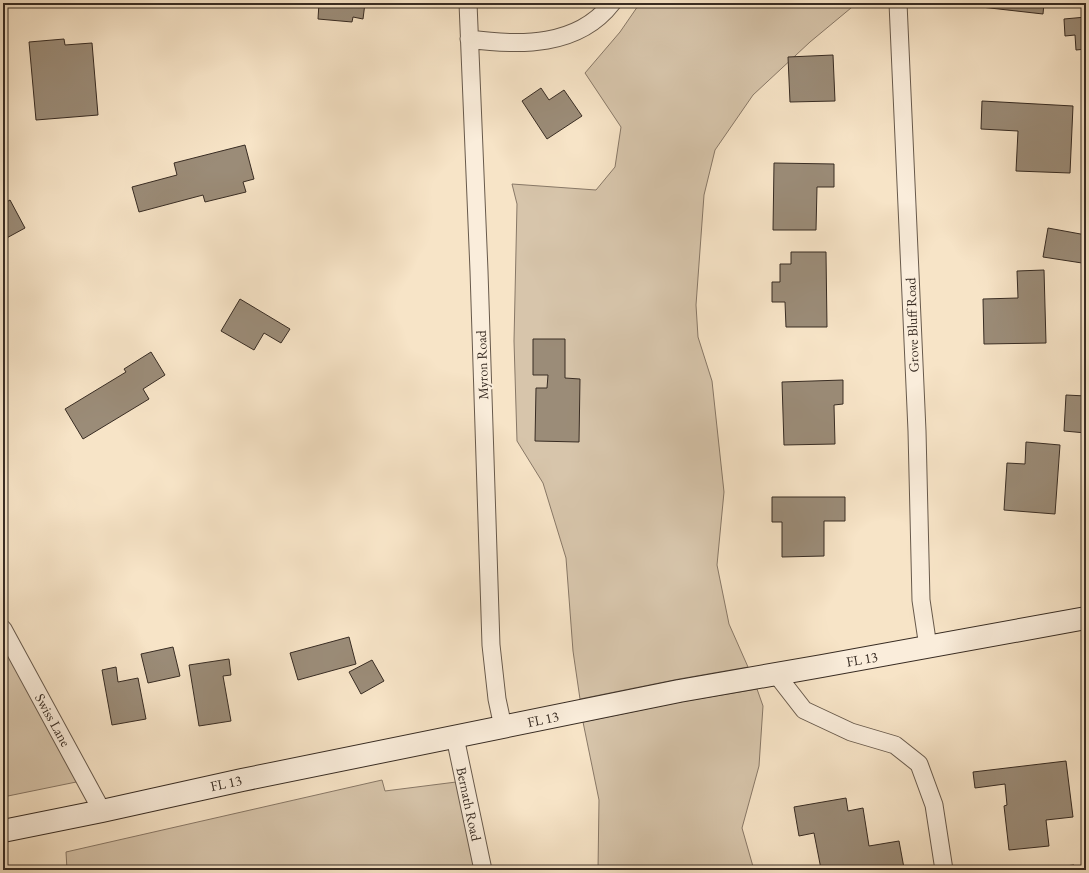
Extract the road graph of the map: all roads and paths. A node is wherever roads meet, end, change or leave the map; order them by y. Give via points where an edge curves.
1 (468, 3) edge
2 (612, 3) edge
3 (898, 3) edge
4 (469, 39) junction
5 (1086, 618) edge
6 (3, 629) edge
7 (928, 647) junction
8 (776, 674) junction
9 (503, 727) junction
10 (455, 737) junction
11 (102, 811) junction
12 (3, 831) edge
13 (483, 870) edge
14 (944, 870) edge

1 - 4 street, Myron Road
2 - 4 street via 596,20 577,32 556,39 530,43 495,43
3 - 7 street, Grove Bluff Road via 917,430 921,600
4 - 9 street, Myron Road via 491,645
5 - 7 main road, FL 13
6 - 11 street, Swiss Lane
7 - 8 main road, FL 13
8 - 9 main road, FL 13
8 - 14 street via 804,710 851,732 895,745 919,764 934,805
9 - 10 main road, FL 13
10 - 11 main road, FL 13 via 249,778
10 - 13 street, Bernath Road
11 - 12 main road, FL 13

